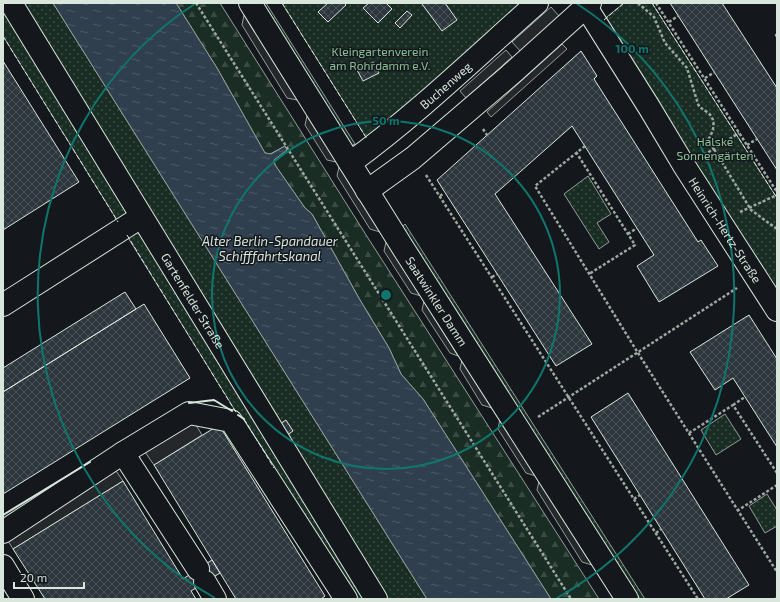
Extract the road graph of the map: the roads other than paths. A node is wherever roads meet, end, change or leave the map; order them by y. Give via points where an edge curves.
1 (11, 3) edge
2 (250, 3) edge
3 (537, 3) edge
4 (588, 5) edge
5 (350, 163) junction
6 (367, 191) junction
7 (141, 217) junction
8 (3, 305) edge
9 (777, 310) edge
10 (123, 453) junction
11 (3, 532) edge
12 (3, 566) edge
13 (206, 583) edge
14 (23, 599) edge
15 (346, 599) edge
16 (376, 599) edge
17 (626, 599) edge

1 - 7 main road, Gartenfelder Straße
2 - 5 main road, Saatwinkler Damm
3 - 5 main road, Buchenweg via 427,101
4 - 6 main road, Heinrich-Hertz-Straße via 413,158
4 - 9 main road, Heinrich-Hertz-Straße via 685,167
5 - 6 main road, Saatwinkler Damm
6 - 17 main road, Saatwinkler Damm
7 - 8 main road
7 - 16 main road, Gartenfelder Straße
10 - 11 main road
10 - 13 main road
10 - 15 main road via 189,413 231,421
12 - 14 main road

